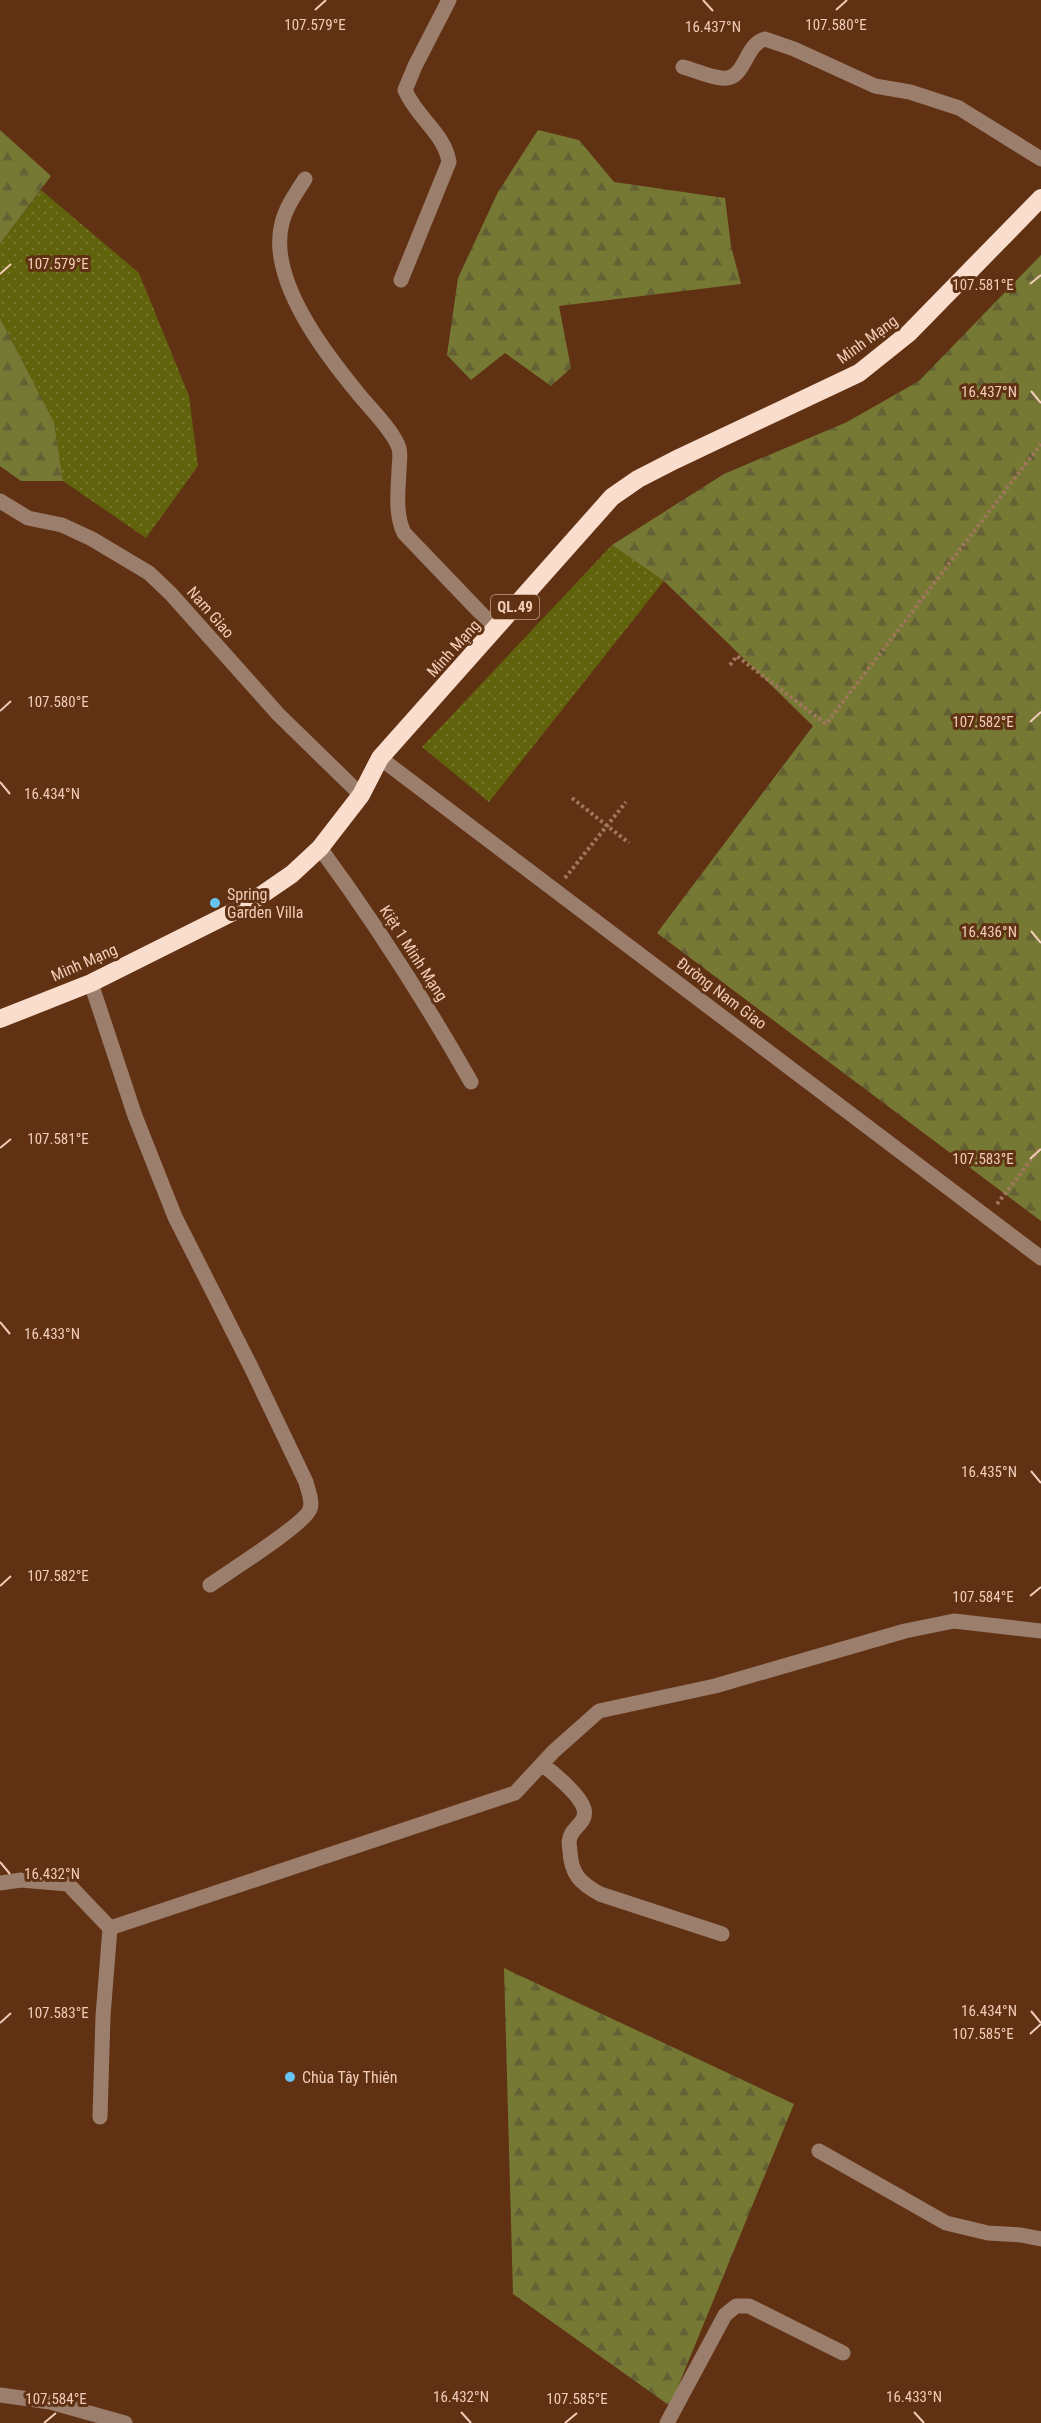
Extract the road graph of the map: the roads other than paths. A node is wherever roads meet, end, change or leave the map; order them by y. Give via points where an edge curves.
1 (448, 0) edge
2 (683, 67) dead end
3 (1041, 159) edge
4 (305, 179) dead end
5 (1041, 198) edge
6 (401, 280) dead end
7 (0, 501) edge
8 (496, 628) junction
9 (381, 758) junction
10 (361, 795) junction
11 (320, 848) junction
12 (91, 983) junction
13 (0, 1019) edge
14 (471, 1082) dead end
15 (1041, 1258) edge
16 (210, 1585) dead end
17 (1041, 1631) edge
18 (542, 1764) junction
19 (0, 1883) edge
20 (110, 1928) junction
21 (722, 1934) dead end
22 (100, 2117) dead end
23 (819, 2151) dead end
24 (1041, 2240) edge
25 (843, 2353) dead end
26 (0, 2395) edge
27 (125, 2423) edge
28 (667, 2423) edge

1 - 6 street via 405,90 447,149 449,162
2 - 3 street via 722,79 732,77 755,44 765,39 875,86 910,92 959,108
4 - 8 street via 285,211 281,226 284,273 292,292 330,359 400,449 398,520 404,534
5 - 8 highway, Minh Mạng / QL.49 via 909,333 859,373 675,460 612,497
7 - 10 street, Nam Giao via 28,518 62,525 92,539 149,573 278,714
8 - 9 highway, Minh Mạng / QL.49
9 - 10 highway, Minh Mạng / QL.49
9 - 15 street, Đường Nam Giao
10 - 11 highway, Minh Mạng / QL.49
11 - 12 highway, Minh Mạng / QL.49 via 292,874 247,904
11 - 14 street, Kiệt 1 Minh Mạng via 439,1024
12 - 13 highway, Minh Mạng / QL.49
12 - 16 street via 170,1208 251,1367 306,1482 311,1501 310,1510 298,1523
17 - 18 street via 954,1621 905,1631 715,1686 599,1711
18 - 20 street via 515,1792
18 - 21 street via 584,1808 584,1817 569,1842 570,1863 582,1884 600,1894
19 - 20 street via 21,1880 68,1884
20 - 22 street
23 - 24 street via 946,2223
25 - 28 street via 749,2306 736,2306 725,2315
26 - 27 street via 50,2402

